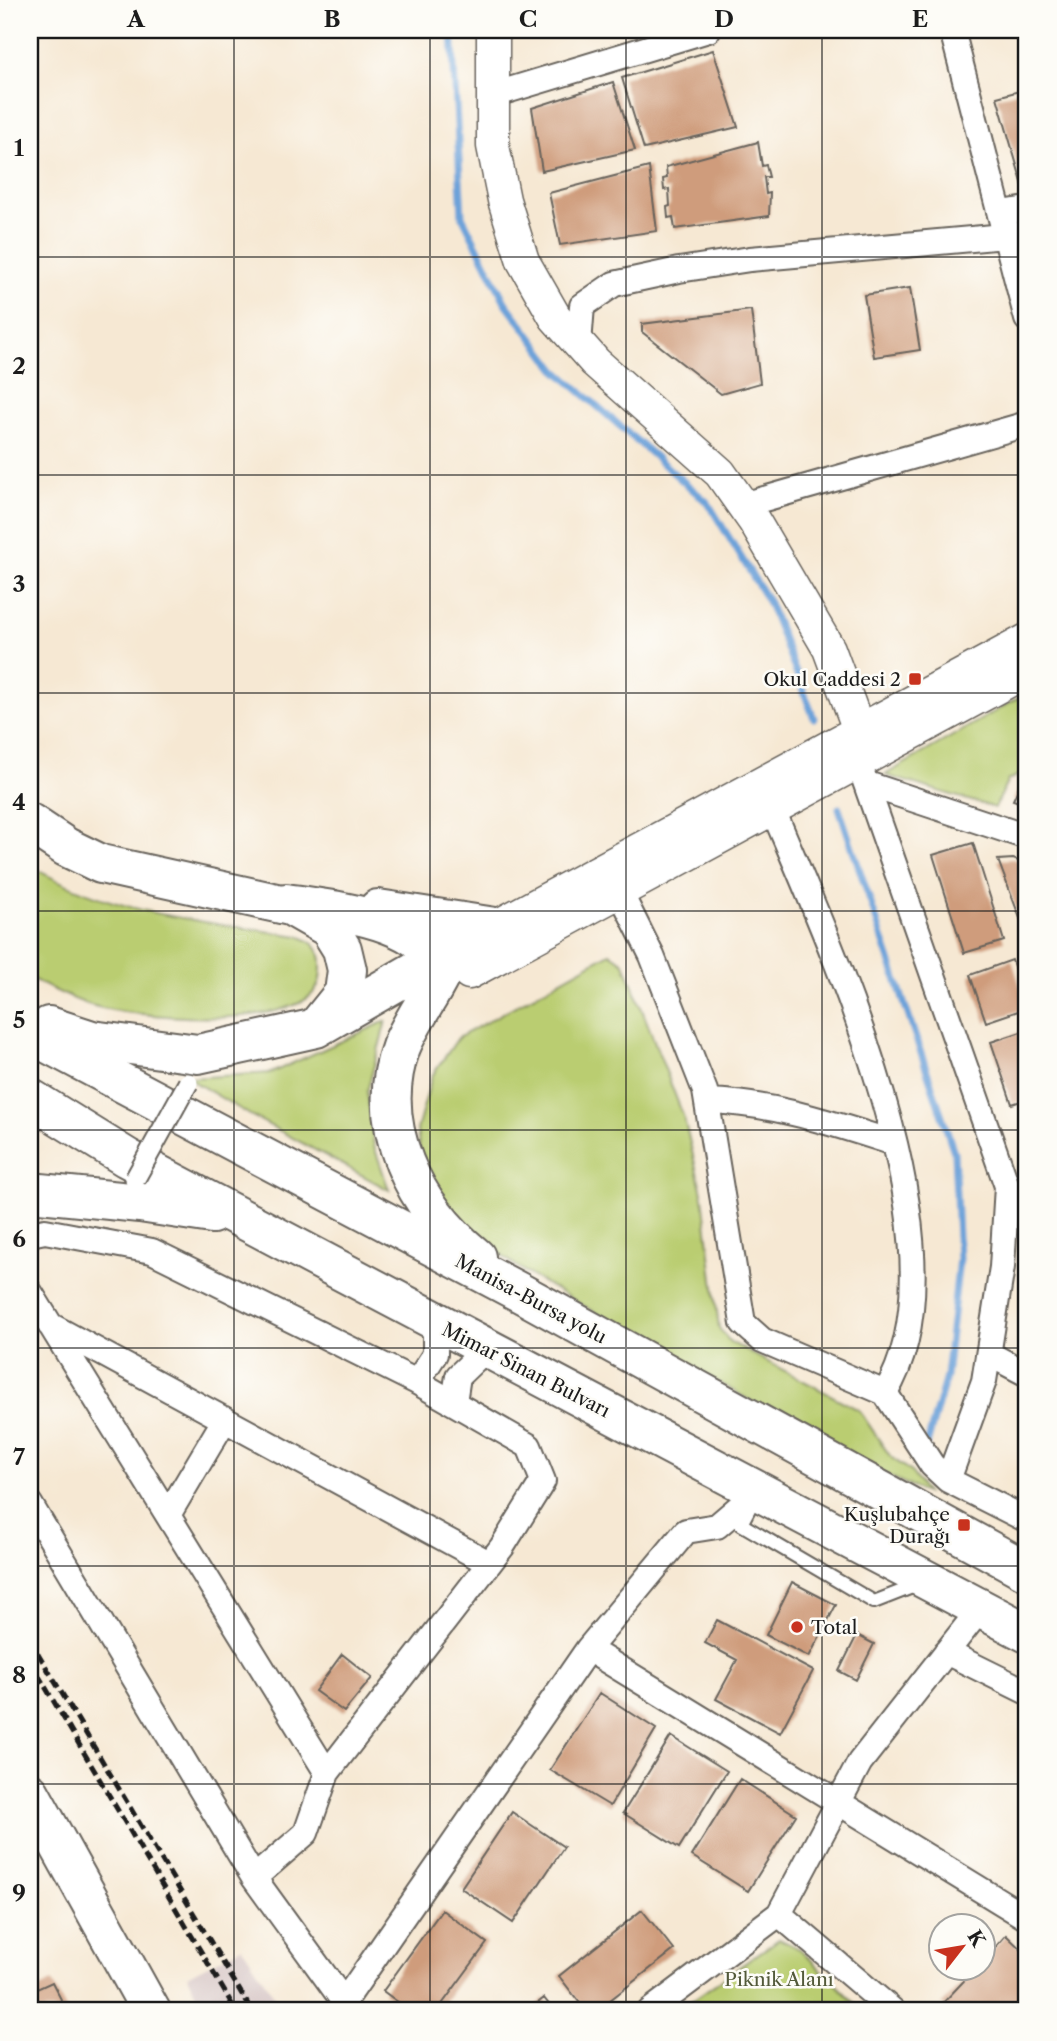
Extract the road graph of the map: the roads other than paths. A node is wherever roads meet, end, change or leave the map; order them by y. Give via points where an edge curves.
1 (493, 30) edge
2 (708, 30) edge
3 (952, 30) edge
4 (493, 95) junction
5 (1027, 209) edge
6 (1012, 228) edge
7 (1027, 319) edge
8 (579, 344) junction
9 (1027, 424) edge
10 (743, 505) junction
11 (1027, 640) edge
12 (1027, 671) edge
13 (859, 730) junction
14 (863, 774) junction
15 (773, 810) junction
16 (30, 823) edge
17 (1027, 836) edge
18 (620, 892) junction
19 (286, 903) junction
20 (495, 927) junction
21 (440, 970) junction
22 (30, 1020) edge
23 (316, 1028) junction
24 (30, 1034) edge
25 (188, 1083) dead end
26 (30, 1098) edge
27 (707, 1101) junction
28 (894, 1143) junction
29 (135, 1179) dead end
30 (1017, 1190) edge
31 (30, 1192) edge
32 (242, 1219) junction
33 (30, 1234) edge
34 (30, 1292) edge
35 (519, 1292) junction
36 (435, 1323) junction
37 (50, 1324) junction
38 (487, 1349) junction
39 (989, 1354) junction
40 (1027, 1374) edge
41 (417, 1382) junction
42 (885, 1393) junction
43 (454, 1402) junction
44 (225, 1419) junction
45 (948, 1480) junction
46 (758, 1490) junction
47 (30, 1504) edge
48 (168, 1516) junction
49 (1027, 1520) edge
50 (489, 1563) junction
51 (1027, 1571) edge
52 (981, 1608) junction
53 (1027, 1633) edge
54 (588, 1649) junction
55 (946, 1652) junction
56 (1027, 1692) edge
57 (327, 1773) junction
58 (30, 1793) edge
59 (838, 1801) junction
60 (30, 1846) edge
61 (254, 1878) junction
62 (779, 1914) junction
63 (1027, 1918) edge
64 (348, 2006) edge
65 (124, 2011) edge
66 (151, 2011) edge
67 (649, 2011) edge
68 (893, 2011) edge

1 - 4 street
2 - 4 street
3 - 6 street
4 - 8 street via 493,146 523,261 555,317
5 - 6 street
6 - 7 street
6 - 8 street via 750,259 614,284 582,306
8 - 10 street via 720,473
9 - 10 street
10 - 13 street via 829,649
11 - 13 street
12 - 14 street
13 - 14 street
13 - 20 street
14 - 15 street
14 - 17 street
14 - 30 street
15 - 18 street
15 - 28 street via 875,1068
16 - 19 main road via 101,864
18 - 21 street
18 - 27 street via 652,956
19 - 20 main road via 348,904
19 - 21 main road via 354,913 405,930
19 - 23 main road via 328,928 342,950 347,970 344,993
20 - 21 street
21 - 23 main road
21 - 35 main road via 402,1046 391,1096 392,1126 430,1209 464,1248
22 - 23 main road via 92,1040 198,1054
24 - 35 main road, Manisa-Bursa yolu
25 - 29 street, bridge
26 - 32 main road, Mimar Sinan Bulvarı via 127,1158
27 - 28 street via 751,1102
27 - 42 street via 743,1323 762,1340
28 - 42 street via 908,1213 913,1303 901,1367
30 - 39 street
31 - 32 main road
32 - 36 main road, Mimar Sinan Bulvarı
33 - 41 street via 45,1231 152,1251
34 - 37 street
35 - 51 main road, Manisa-Bursa yolu
36 - 38 main road, Mimar Sinan Bulvarı
36 - 41 street via 435,1354
37 - 44 street
37 - 48 street
38 - 43 street via 458,1377
38 - 46 main road, Mimar Sinan Bulvarı
39 - 40 street
39 - 45 street via 984,1381
41 - 43 street
42 - 45 street via 932,1465
43 - 50 street via 529,1446 543,1481
44 - 48 street
44 - 50 street
45 - 49 street
46 - 52 main road, Mimar Sinan Bulvarı
46 - 54 street via 717,1526 686,1531
47 - 61 street
48 - 57 street
50 - 57 street
52 - 53 main road, Mimar Sinan Bulvarı
52 - 55 street
54 - 59 street
54 - 64 street
55 - 56 street
55 - 59 street via 860,1762
57 - 61 street via 306,1833
58 - 66 main road
59 - 62 street
59 - 63 street
60 - 65 main road
61 - 64 street
62 - 67 street
62 - 68 street

